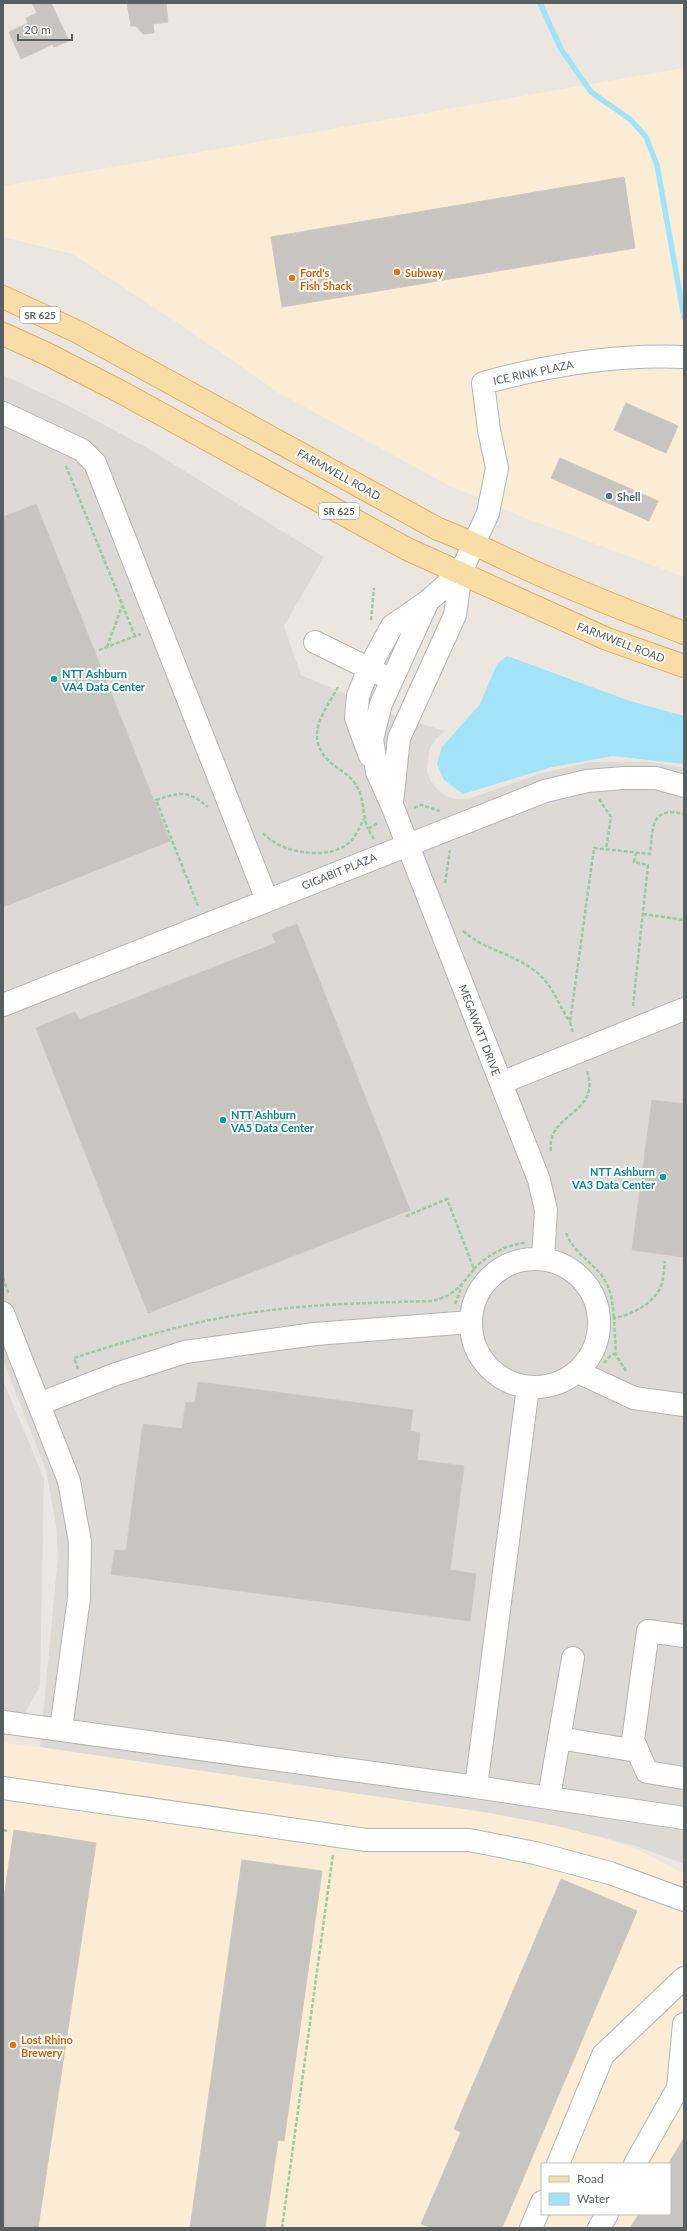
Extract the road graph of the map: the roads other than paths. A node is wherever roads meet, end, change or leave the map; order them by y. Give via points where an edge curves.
1 (3, 298) edge
2 (3, 334) edge
3 (684, 357) edge
4 (3, 413) edge
5 (474, 543) junction
6 (462, 572) junction
7 (428, 601) junction
8 (684, 632) edge
9 (315, 642) dead end
10 (684, 666) edge
11 (369, 668) junction
12 (392, 680) junction
13 (420, 692) junction
14 (377, 772) junction
15 (684, 786) edge
16 (394, 810) junction
17 (407, 844) junction
18 (267, 900) junction
19 (3, 1005) edge
20 (684, 1009) edge
21 (501, 1082) junction
22 (543, 1252) junction
23 (3, 1312) edge
24 (471, 1322) junction
25 (578, 1372) junction
26 (528, 1387) junction
27 (39, 1404) junction
28 (684, 1406) edge
29 (684, 1636) edge
30 (573, 1658) dead end
31 (3, 1722) edge
32 (61, 1729) junction
33 (559, 1738) junction
34 (637, 1751) junction
35 (684, 1778) edge
36 (476, 1787) junction
37 (3, 1788) edge
38 (549, 1797) junction
39 (684, 1818) edge
40 (684, 1900) edge
41 (684, 1978) edge
42 (684, 2024) edge
43 (558, 2163) edge
44 (636, 2163) edge
45 (541, 2204) edge
46 (606, 2215) edge
47 (531, 2228) edge
48 (599, 2228) edge

1 - 5 main road, FARMWELL ROAD / SR 625 via 85,336 438,529
2 - 6 main road, FARMWELL ROAD / SR 625 via 122,392 407,549
3 - 5 street, ICE RINK PLAZA via 651,355 602,359 527,371 483,383 488,430 497,468 488,513
4 - 18 street via 82,450 95,463
5 - 6 street, ICE RINK PLAZA
5 - 8 main road, FARMWELL ROAD / SR 625 via 620,609
6 - 7 street
6 - 10 main road, FARMWELL ROAD / SR 625 via 534,608 607,639
6 - 13 street via 455,615
7 - 11 street via 392,626
7 - 12 street
9 - 11 street
11 - 12 street
11 - 14 street via 358,696 356,718
12 - 13 street
12 - 14 street via 381,704 372,739
13 - 16 street via 398,738
14 - 16 street, MEGAWATT DRIVE
15 - 17 street, GIGABIT PLAZA via 656,778 587,781 545,791 447,842
16 - 17 street, MEGAWATT DRIVE
17 - 18 street, GIGABIT PLAZA
17 - 21 street, MEGAWATT DRIVE
18 - 19 street, GIGABIT PLAZA
20 - 21 street
21 - 22 street, MEGAWATT DRIVE via 539,1180 546,1210
22 - 24 street via 502,1269 486,1283 475,1301
22 - 25 street via 581,1277 593,1294 599,1315 599,1336 591,1356
23 - 27 street
24 - 26 street via 474,1343 483,1362 499,1376 518,1386
24 - 27 street via 315,1334 184,1352 116,1374
25 - 26 street via 560,1383 539,1388
25 - 28 street via 634,1398
26 - 36 street
27 - 32 street via 70,1481 80,1542 79,1598
29 - 34 street via 648,1631 632,1740
30 - 33 street
31 - 32 street
32 - 36 street
33 - 34 street
33 - 38 street
34 - 35 street via 647,1772
36 - 38 street
37 - 40 street via 366,1840 470,1840 535,1852 610,1873
38 - 39 street
41 - 43 street via 603,2055
42 - 44 street via 678,2088
45 - 47 street
46 - 48 street

